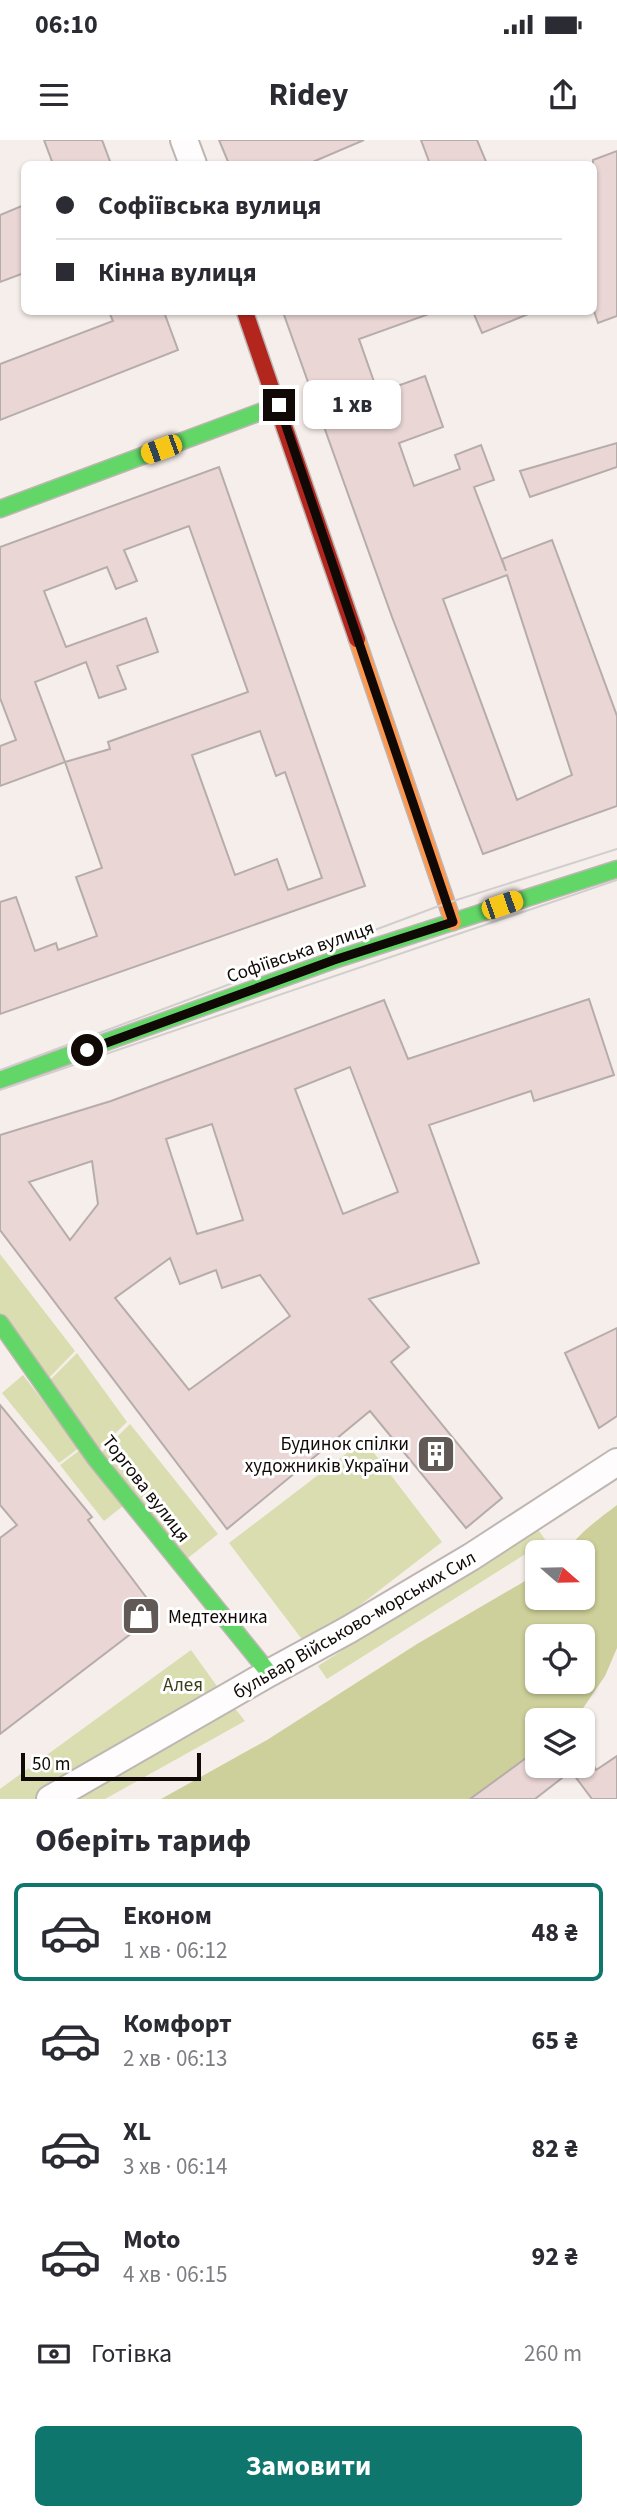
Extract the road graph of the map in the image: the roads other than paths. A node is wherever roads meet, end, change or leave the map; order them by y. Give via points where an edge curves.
1 (184, 140) edge
2 (192, 161) edge
3 (246, 315) edge
4 (279, 405) junction
5 (0, 509) edge
6 (617, 869) edge
7 (453, 922) junction
8 (0, 1080) edge
9 (0, 1323) edge
10 (617, 1462) edge
11 (269, 1673) junction
12 (50, 1799) edge

1 - 2 street
3 - 4 street
4 - 5 street
4 - 7 street
6 - 7 street, Софіївська вулиця
7 - 8 street, Софіївська вулиця
9 - 11 street, Торгова вулиця via 129,1504
10 - 11 street, бульвар Військово-морських Сил via 471,1557
11 - 12 street, бульвар Військово-морських Сил

